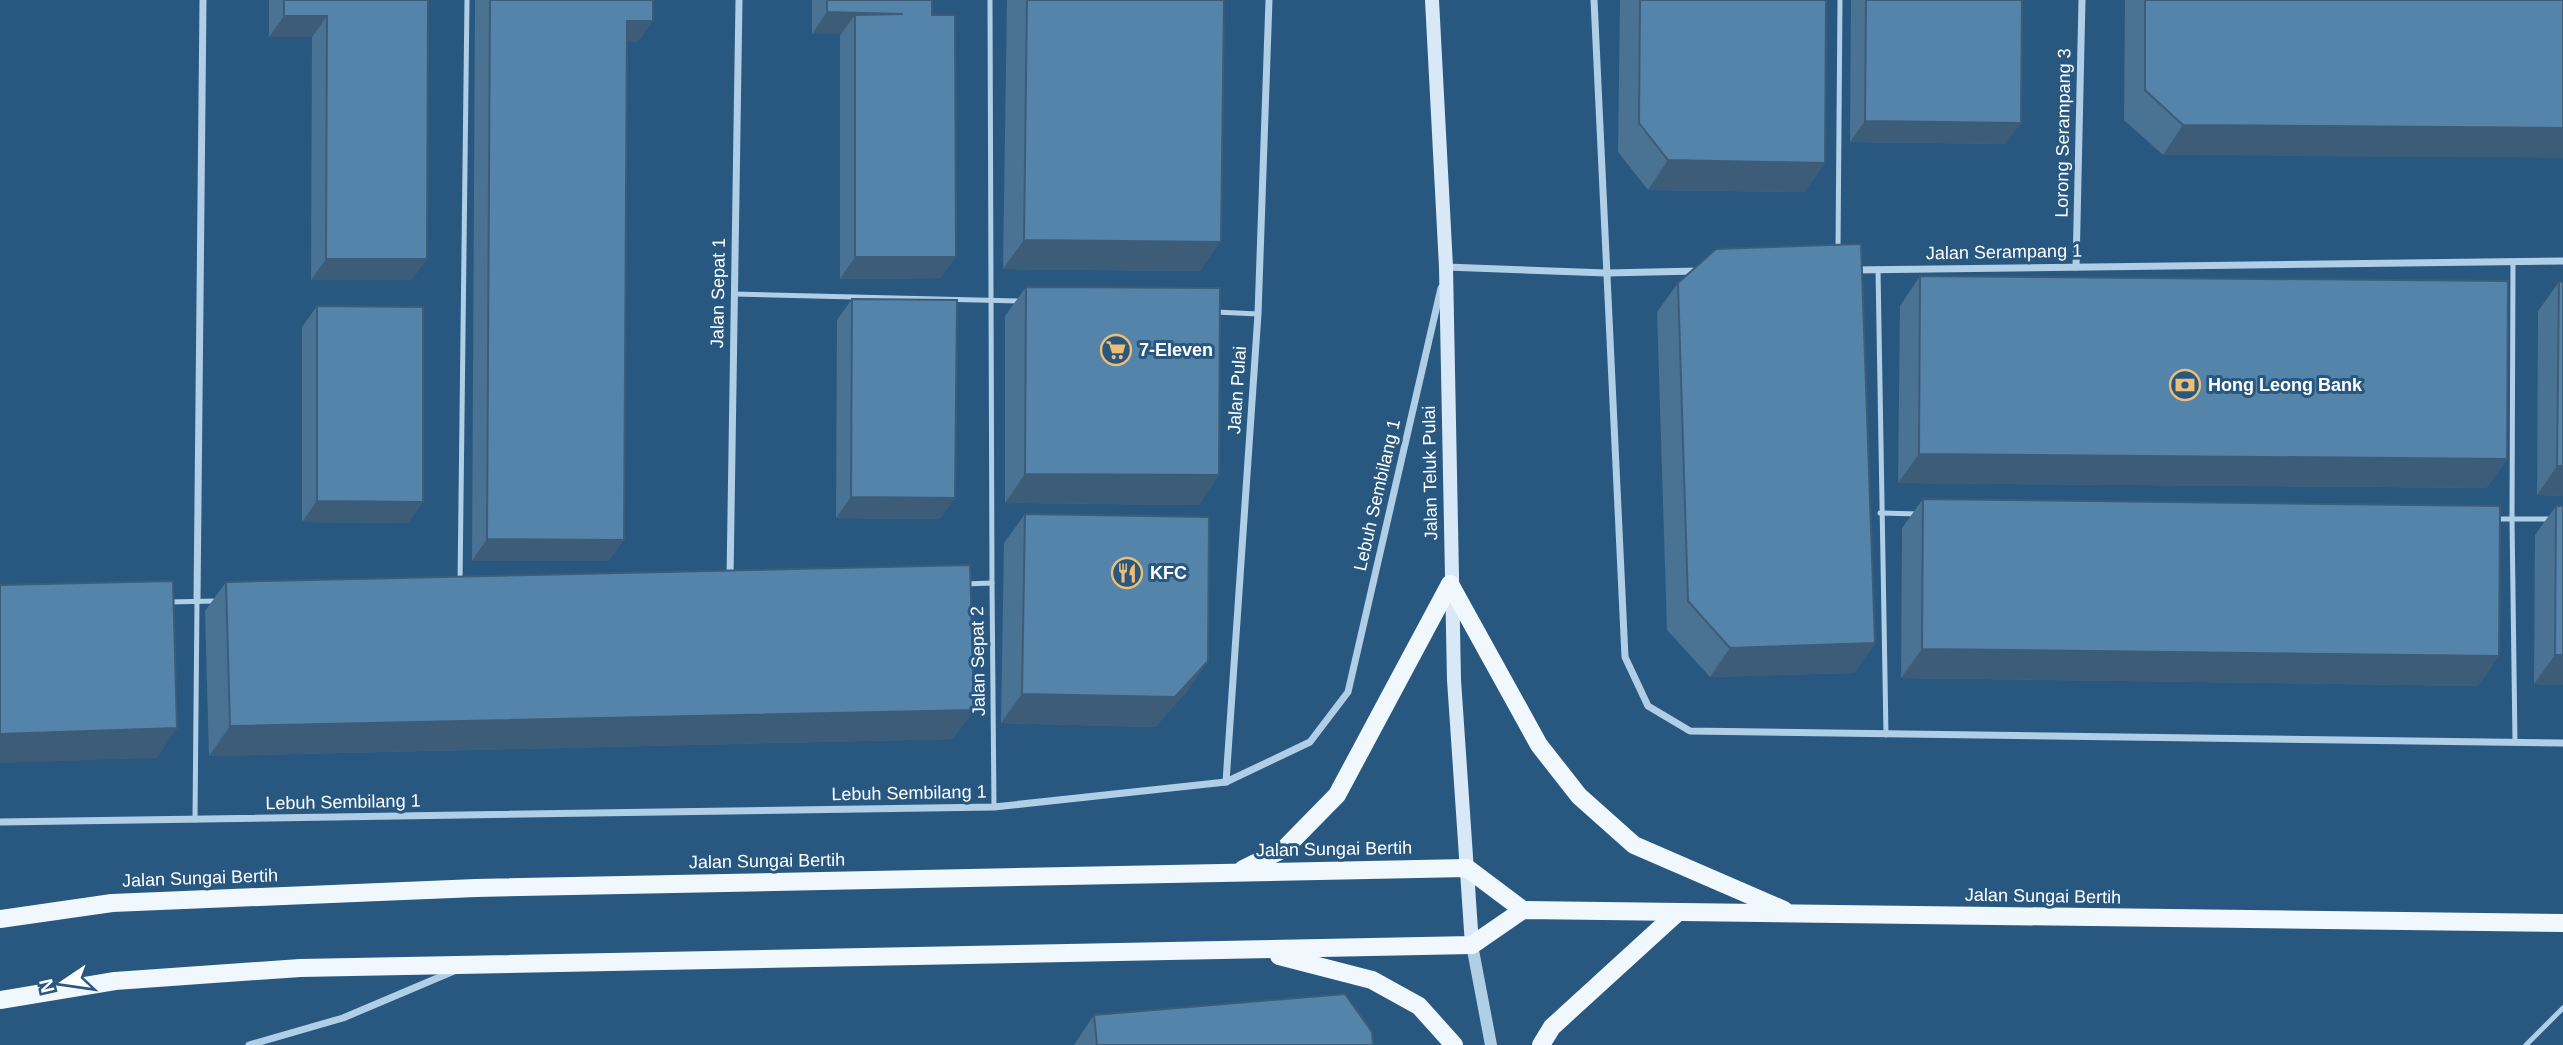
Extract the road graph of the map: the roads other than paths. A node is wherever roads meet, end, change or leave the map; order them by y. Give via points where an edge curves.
1 (204, 0) edge
2 (467, 0) edge
3 (739, 0) edge
4 (990, 0) edge
5 (1269, 0) edge
6 (1432, 0) edge
7 (1594, 0) edge
8 (1840, 0) edge
9 (2082, 0) edge
10 (1838, 256) edge
11 (2563, 261) edge
12 (2513, 262) junction
13 (1446, 267) junction
14 (2076, 267) junction
15 (1878, 269) junction
16 (1837, 270) edge
17 (1701, 271) edge
18 (1606, 273) junction
19 (734, 294) junction
20 (992, 300) junction
21 (1034, 302) edge
22 (1202, 311) edge
23 (1258, 314) junction
24 (1880, 513) junction
25 (1921, 514) edge
26 (2484, 519) edge
27 (2512, 519) junction
28 (2563, 520) edge
29 (992, 583) junction
30 (964, 584) edge
31 (1450, 584) junction
32 (729, 587) edge
33 (460, 594) edge
34 (197, 601) junction
35 (225, 601) edge
36 (158, 602) edge
37 (1886, 735) junction
38 (2515, 742) junction
39 (2563, 743) edge
40 (1226, 782) junction
41 (994, 807) junction
42 (195, 820) junction
43 (0, 822) edge
44 (1466, 868) junction
45 (1237, 872) junction
46 (1523, 910) junction
47 (1678, 912) junction
48 (1792, 914) junction
49 (0, 919) edge
50 (2563, 923) edge
51 (1472, 945) junction
52 (1244, 950) junction
53 (468, 965) junction
54 (0, 1000) edge
55 (2563, 1008) edge
56 (249, 1045) edge
57 (1454, 1045) edge
58 (1491, 1045) edge
59 (1541, 1045) edge
60 (2526, 1045) edge

1 - 34 street
2 - 33 lane
3 - 19 street, Jalan Sepat 1
4 - 20 lane
5 - 23 street, Jalan Pulai
6 - 13 main road, Jalan Teluk Pulai
7 - 18 street
8 - 10 lane
9 - 14 street, Lorong Serampang 3
11 - 12 street, Jalan Serampang 1
12 - 14 street, Jalan Serampang 1
12 - 27 lane
13 - 18 street
13 - 31 main road, Jalan Teluk Pulai
13 - 40 street, Lebuh Sembilang 1 via 1348,692 1310,742
14 - 15 street, Jalan Serampang 1
15 - 16 street, Jalan Serampang 1
15 - 24 lane
17 - 18 street
18 - 37 street via 1625,657 1648,706 1690,731
19 - 20 lane
19 - 32 street, Jalan Sepat 1
20 - 21 lane
20 - 29 lane
22 - 23 lane
23 - 40 street, Jalan Pulai
24 - 25 lane
24 - 37 lane
26 - 27 lane
27 - 28 lane
27 - 38 lane
29 - 30 lane, Jalan Sepat 2
29 - 41 lane, Jalan Sepat 2
31 - 44 main road, Jalan Teluk Pulai
31 - 45 main road via 1338,795 1284,849
31 - 48 main road via 1539,745 1579,796 1634,845
34 - 35 lane
34 - 36 lane
34 - 42 lane
37 - 38 street
38 - 39 street
40 - 41 street, Lebuh Sembilang 1
41 - 42 street, Lebuh Sembilang 1
42 - 43 street, Lebuh Sembilang 1
44 - 45 main road, Jalan Sungai Bertih
44 - 46 main road
44 - 51 main road, Jalan Teluk Pulai
45 - 49 main road, Jalan Sungai Bertih via 476,888 112,903
46 - 47 main road, Jalan Sungai Bertih
46 - 51 main road
47 - 48 main road, Jalan Sungai Bertih
47 - 59 main road via 1552,1027
48 - 50 main road, Jalan Sungai Bertih
51 - 52 main road
51 - 58 street
52 - 53 main road
52 - 57 main road via 1372,980 1419,1006
53 - 54 main road via 300,968 128,980
53 - 56 street via 343,1018
55 - 60 lane

